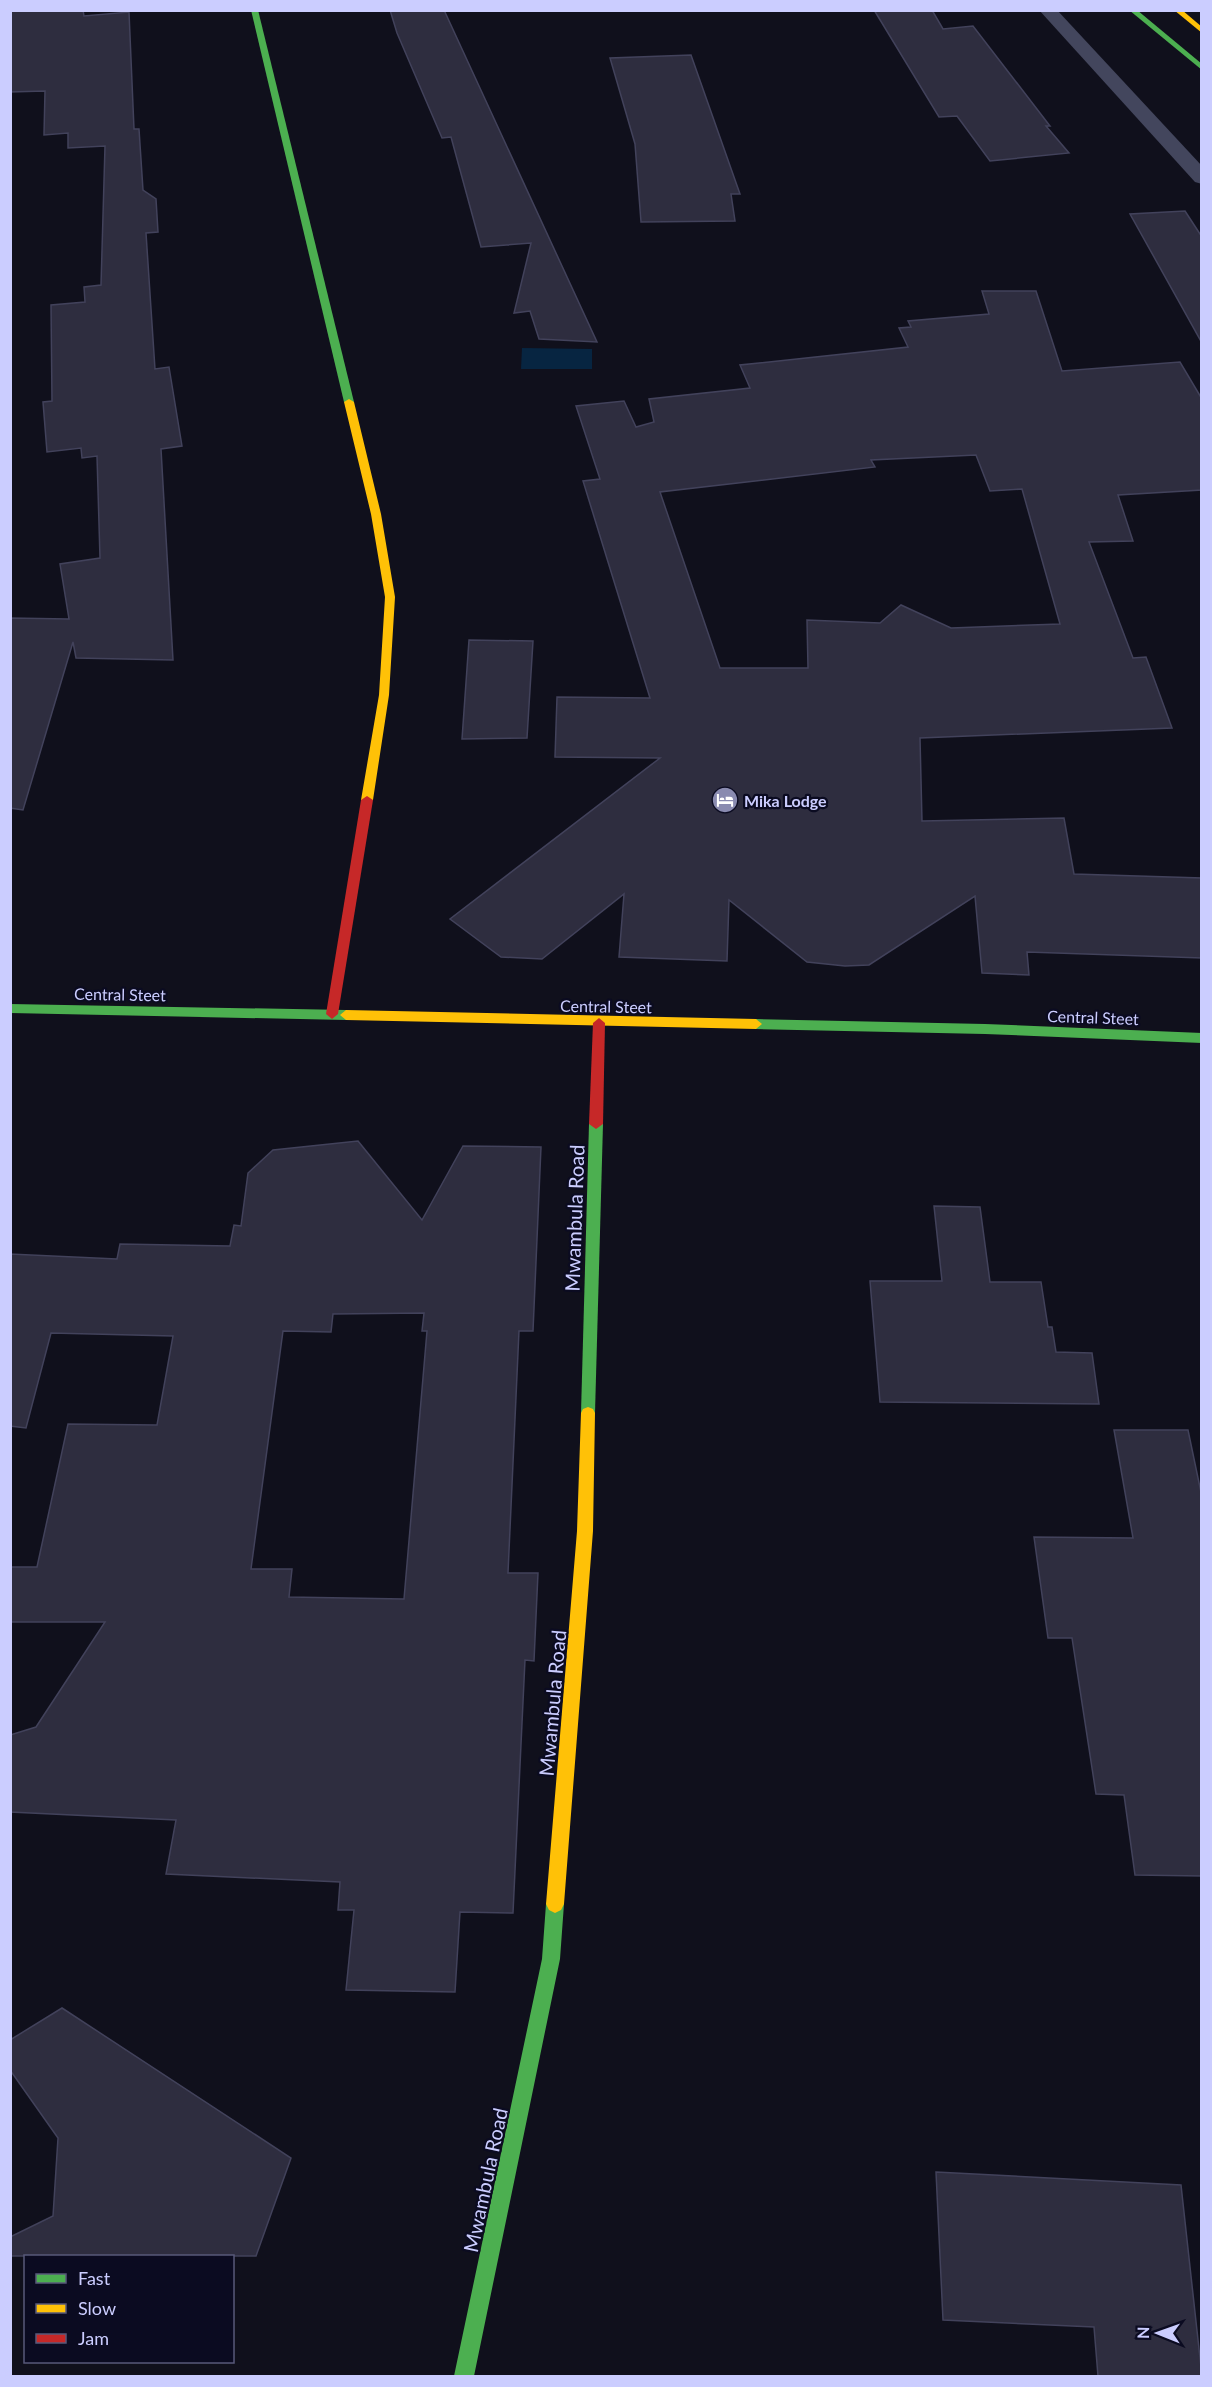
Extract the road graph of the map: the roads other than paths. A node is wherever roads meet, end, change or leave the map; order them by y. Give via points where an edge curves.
1 (254, 10) edge
2 (1047, 10) edge
3 (1132, 10) edge
4 (1177, 10) edge
5 (1202, 31) edge
6 (1202, 68) edge
7 (1202, 178) edge
8 (10, 1008) edge
9 (332, 1014) junction
10 (599, 1023) junction
11 (1202, 1038) edge
12 (464, 2376) edge

1 - 9 street via 376,514 390,597 384,695
2 - 7 street
3 - 6 street
4 - 5 street
8 - 9 street, Central Steet
9 - 10 street, Central Steet
10 - 11 street, Central Steet via 986,1029
10 - 12 street, Mwambula Road via 585,1532 550,1959

